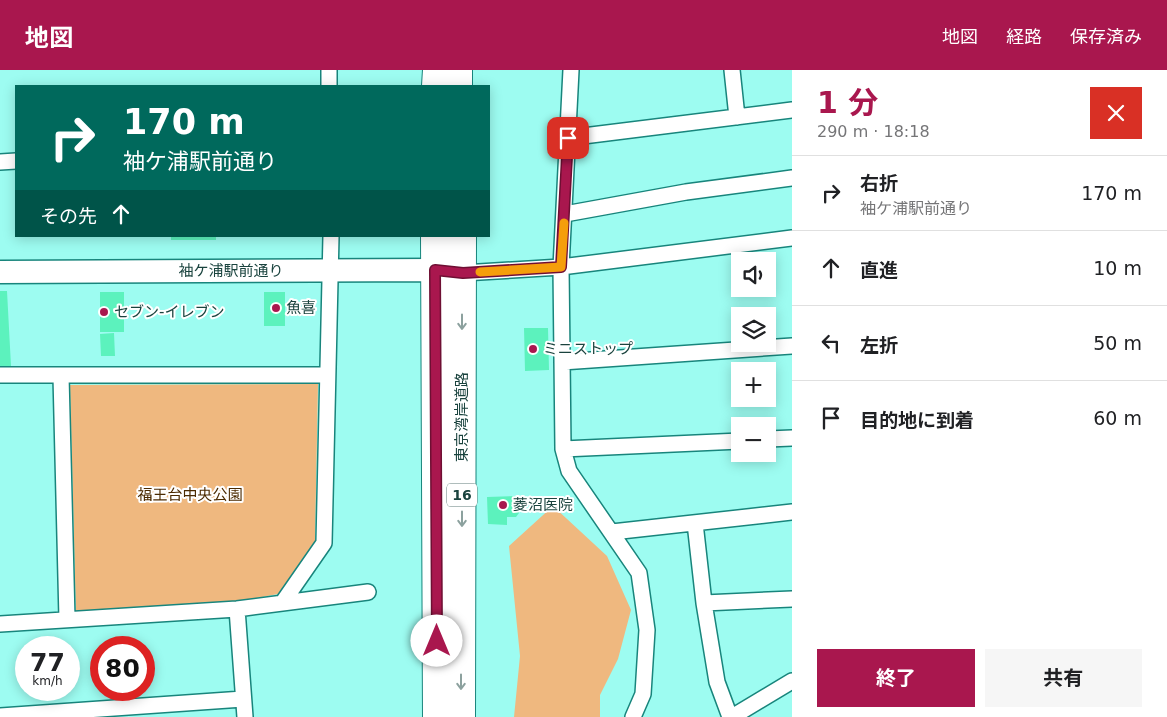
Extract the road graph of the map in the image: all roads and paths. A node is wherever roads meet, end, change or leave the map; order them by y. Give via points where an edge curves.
1 (325, 70) edge
2 (329, 70) edge
3 (436, 70) edge
4 (458, 70) edge
5 (571, 70) edge
6 (732, 70) edge
7 (330, 85) edge
8 (436, 85) edge
9 (458, 85) edge
10 (792, 110) edge
11 (737, 117) junction
12 (568, 138) junction
13 (0, 162) edge
14 (15, 162) edge
15 (792, 178) edge
16 (565, 214) junction
17 (330, 237) edge
18 (435, 237) edge
19 (462, 237) edge
20 (792, 238) edge
21 (561, 267) junction
22 (331, 270) junction
23 (435, 270) junction
24 (0, 272) edge
25 (463, 273) junction
26 (792, 346) edge
27 (562, 362) junction
28 (327, 374) junction
29 (0, 375) edge
30 (61, 376) junction
31 (792, 438) edge
32 (776, 439) edge
33 (731, 441) edge
34 (563, 449) junction
35 (792, 512) edge
36 (695, 523) junction
37 (612, 532) junction
38 (368, 592) dead end
39 (792, 599) edge
40 (283, 602) junction
41 (704, 603) junction
42 (237, 609) junction
43 (67, 619) junction
44 (0, 624) edge
45 (792, 681) edge
46 (244, 699) junction
47 (0, 716) edge
48 (245, 717) edge
49 (437, 717) edge
50 (461, 717) edge
51 (633, 717) edge
52 (731, 717) edge

1 - 2 street
2 - 7 street
3 - 8 highway
4 - 9 highway
5 - 12 street
6 - 11 street
10 - 11 street
11 - 12 street
12 - 16 street
13 - 14 street
15 - 16 street via 686,192
16 - 21 street
17 - 22 street
18 - 23 highway, 東京湾岸道路 / 16
19 - 25 highway, 東京湾岸道路 / 16
20 - 21 street
21 - 25 street
21 - 27 street
22 - 23 street, 袖ケ浦駅前通り
22 - 24 street, 袖ケ浦駅前通り
22 - 28 street
23 - 25 street, 袖ケ浦駅前通り
23 - 49 highway, 東京湾岸道路 / 16
25 -> 50 highway, 東京湾岸道路 / 16
26 - 27 street
27 - 34 street
28 - 30 street
28 - 40 street via 324,544
29 - 30 street
30 - 43 street
31 - 32 street
33 - 34 street
34 - 37 street via 569,471
35 - 36 street
36 - 37 street
36 - 41 street
37 - 51 street via 639,573 647,630 643,694
38 - 40 street
39 - 41 street
40 - 42 street
41 - 52 street via 717,682
42 - 43 street
42 - 46 street
43 - 44 street
45 - 52 street
46 - 47 street
46 - 48 street

